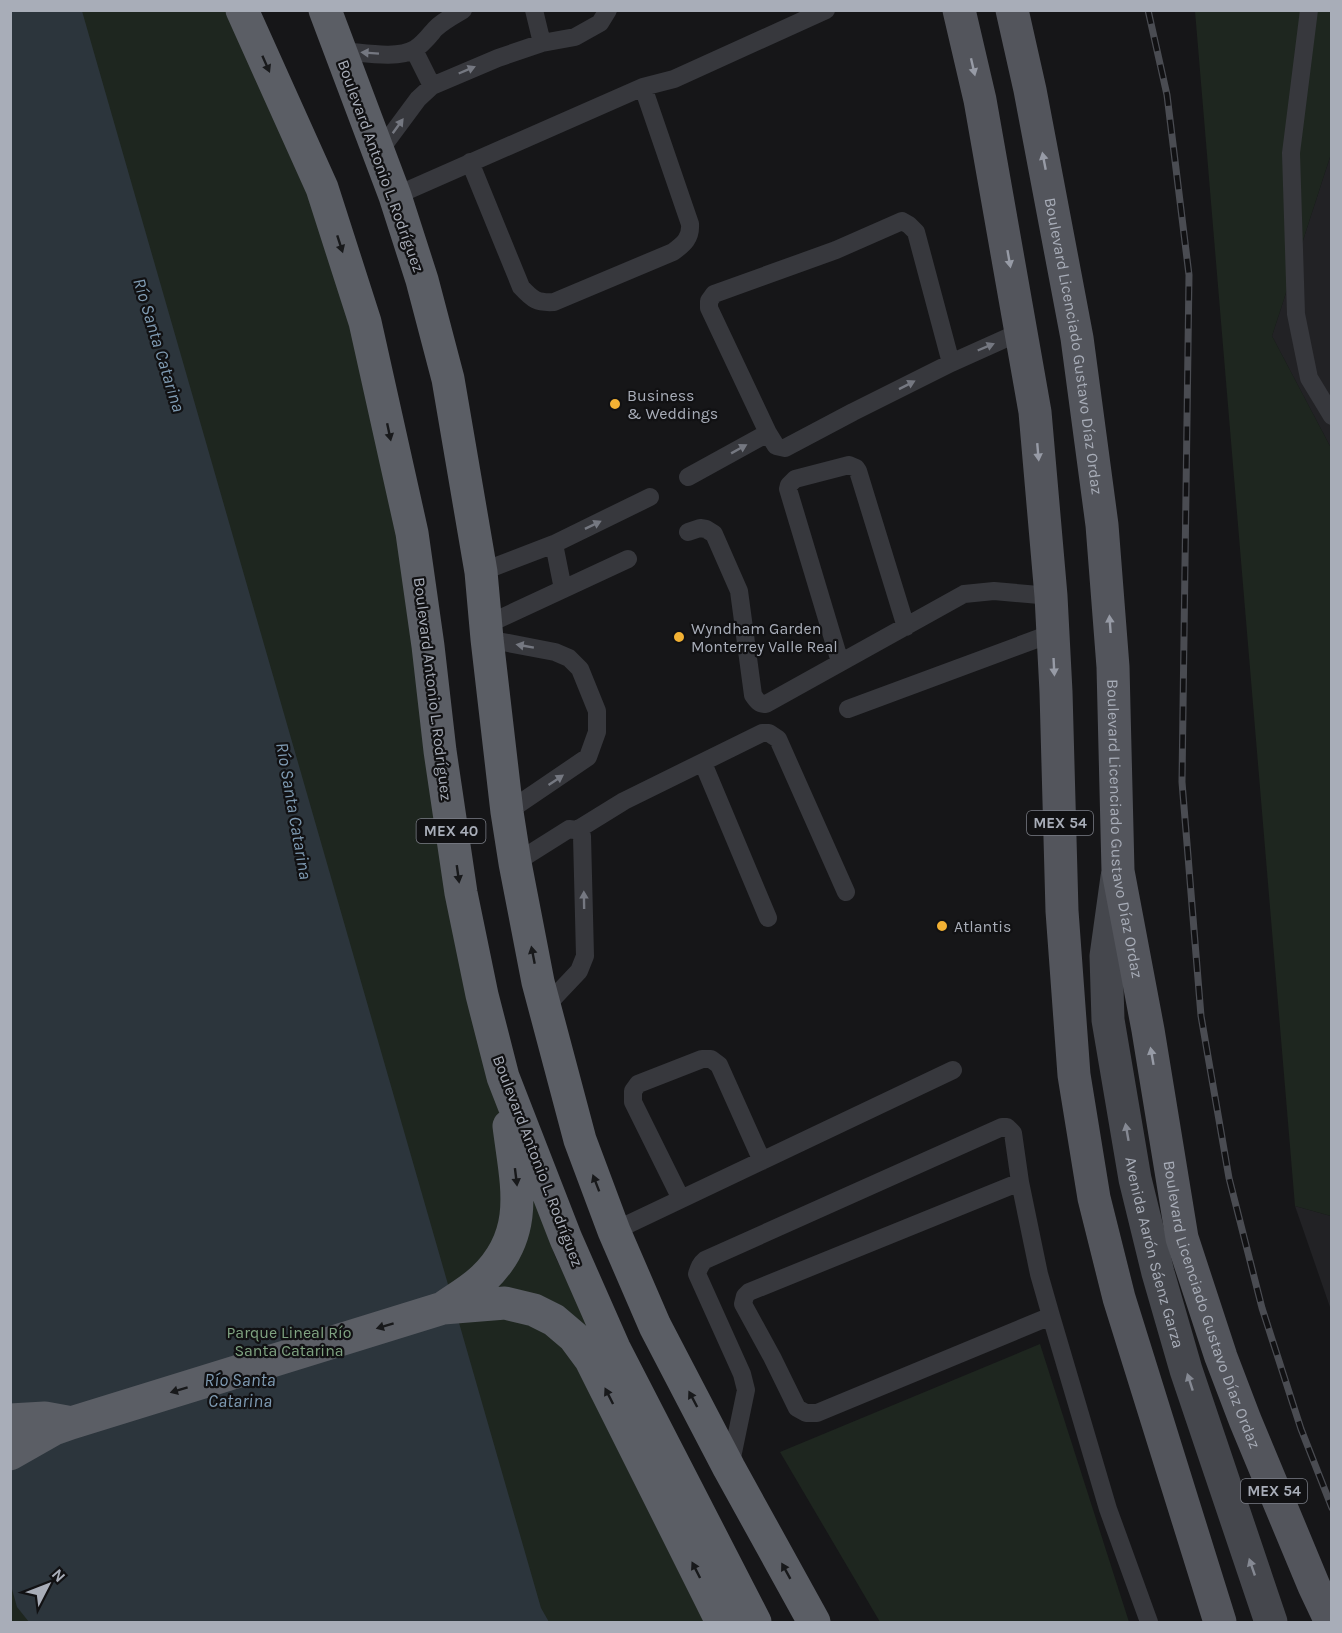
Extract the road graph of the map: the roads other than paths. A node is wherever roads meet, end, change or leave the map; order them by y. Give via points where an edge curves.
1 (242, 10) edge
2 (325, 10) edge
3 (463, 10) edge
4 (534, 10) edge
5 (608, 10) edge
6 (826, 10) edge
7 (959, 10) edge
8 (1011, 10) edge
9 (1309, 10) edge
10 (542, 43) junction
11 (414, 50) junction
12 (340, 51) junction
13 (432, 86) junction
14 (643, 87) junction
15 (378, 153) junction
16 (470, 162) junction
17 (395, 196) junction
18 (1022, 331) junction
19 (951, 363) junction
20 (1332, 416) edge
21 (768, 433) junction
22 (688, 477) dead end
23 (650, 497) dead end
24 (688, 532) dead end
25 (554, 544) junction
26 (628, 559) dead end
27 (481, 572) junction
28 (563, 589) junction
29 (1051, 596) junction
30 (906, 627) junction
31 (487, 632) junction
32 (1053, 633) junction
33 (840, 662) junction
34 (848, 709) dead end
35 (703, 763) junction
36 (507, 812) junction
37 (577, 830) junction
38 (515, 863) junction
39 (1118, 871) junction
40 (846, 892) dead end
41 (768, 918) dead end
42 (545, 1007) junction
43 (953, 1070) dead end
44 (503, 1077) junction
45 (762, 1161) junction
46 (1020, 1182) junction
47 (681, 1199) junction
48 (614, 1231) junction
49 (442, 1308) junction
50 (1051, 1316) junction
51 (10, 1420) edge
52 (71, 1423) junction
53 (10, 1454) edge
54 (729, 1468) junction
55 (722, 1623) edge
56 (754, 1623) edge
57 (814, 1623) edge
58 (1149, 1623) edge
59 (1220, 1623) edge
60 (1271, 1623) edge
61 (1331, 1623) edge

1 -> 44 highway, Boulevard Antonio L. Rodríguez / MEX 40 via 322,188 365,322 412,533 460,893
2 - 12 highway, Boulevard Antonio L. Rodríguez / MEX 40
3 - 11 lane
4 - 10 lane
5 - 10 lane via 600,23 575,37
6 - 14 lane via 675,79
7 -> 18 main road, MEX 54 via 980,100
39 -> 8 main road, Boulevard Licenciado Gustavo Díaz Ordaz / MEX 54 via 1113,667 1102,525 1077,338
9 - 20 lane via 1291,153 1296,314 1309,378
13 -> 10 lane
11 -> 12 lane via 400,55
11 - 13 lane
12 - 15 highway, Boulevard Antonio L. Rodríguez / MEX 40
15 -> 13 lane
14 - 16 lane
14 - 16 lane via 690,224 689,237 673,252 554,302 535,300 521,287
15 - 17 highway, Boulevard Antonio L. Rodríguez / MEX 40
16 - 17 lane
17 - 27 highway, Boulevard Antonio L. Rodríguez / MEX 40 via 448,379
19 -> 18 lane
18 -> 29 main road, MEX 54 via 1035,412
21 -> 19 lane via 776,446 785,448
19 - 21 lane via 916,232 902,221 836,250 714,294 709,308
22 -> 21 lane
25 -> 23 lane
24 - 33 lane via 706,529 720,543 739,591 753,695 759,703 766,704
25 - 27 lane
25 - 28 lane
26 - 28 lane
27 - 31 highway, Boulevard Antonio L. Rodríguez / MEX 40
28 - 31 lane
29 - 30 lane via 994,591 964,594
29 - 32 main road, MEX 54
30 - 33 lane
30 - 33 lane via 856,468 849,465 795,478 788,489
31 - 36 highway, Boulevard Antonio L. Rodríguez / MEX 40
36 -> 31 lane via 588,757 597,732 597,711 580,669 569,658
32 - 34 lane
32 -> 59 main road, MEX 54 via 1062,911 1073,1063 1094,1198 1119,1298
35 - 37 lane via 624,801
35 - 40 lane via 762,733 778,739
35 - 41 lane
36 - 38 highway, Boulevard Antonio L. Rodríguez / MEX 40
37 - 38 lane via 570,829
42 -> 37 lane via 579,970 585,956 582,836
42 -> 38 highway, Boulevard Antonio L. Rodríguez / MEX 40
60 -> 39 main road, Avenida Aarón Sáenz Garza via 1186,1370 1135,1179 1108,1020 1106,956
61 -> 39 main road, Boulevard Licenciado Gustavo Díaz Ordaz / MEX 54 via 1240,1410 1182,1238
48 -> 42 highway, Boulevard Antonio L. Rodríguez / MEX 40 via 580,1140
43 - 45 lane
44 -> 49 highway via 518,1198 515,1229 505,1254 484,1278
44 - 56 highway, Boulevard Antonio L. Rodríguez / MEX 40 via 566,1239 614,1348
45 - 47 lane
45 - 47 lane via 719,1065 711,1059 638,1084 633,1102
46 - 50 lane
46 - 50 lane via 749,1292 743,1304 797,1408 806,1413 817,1413
46 - 54 lane via 1013,1133 1002,1126 705,1260 698,1274 746,1390
47 - 48 lane
54 -> 48 highway, Boulevard Antonio L. Rodríguez / MEX 40 via 655,1326
49 -> 52 highway
55 -> 49 highway via 591,1360 574,1337 534,1310 505,1303
50 - 58 lane via 1108,1509
51 - 52 highway via 45,1418
52 - 53 highway
57 -> 54 highway, Boulevard Antonio L. Rodríguez / MEX 40

